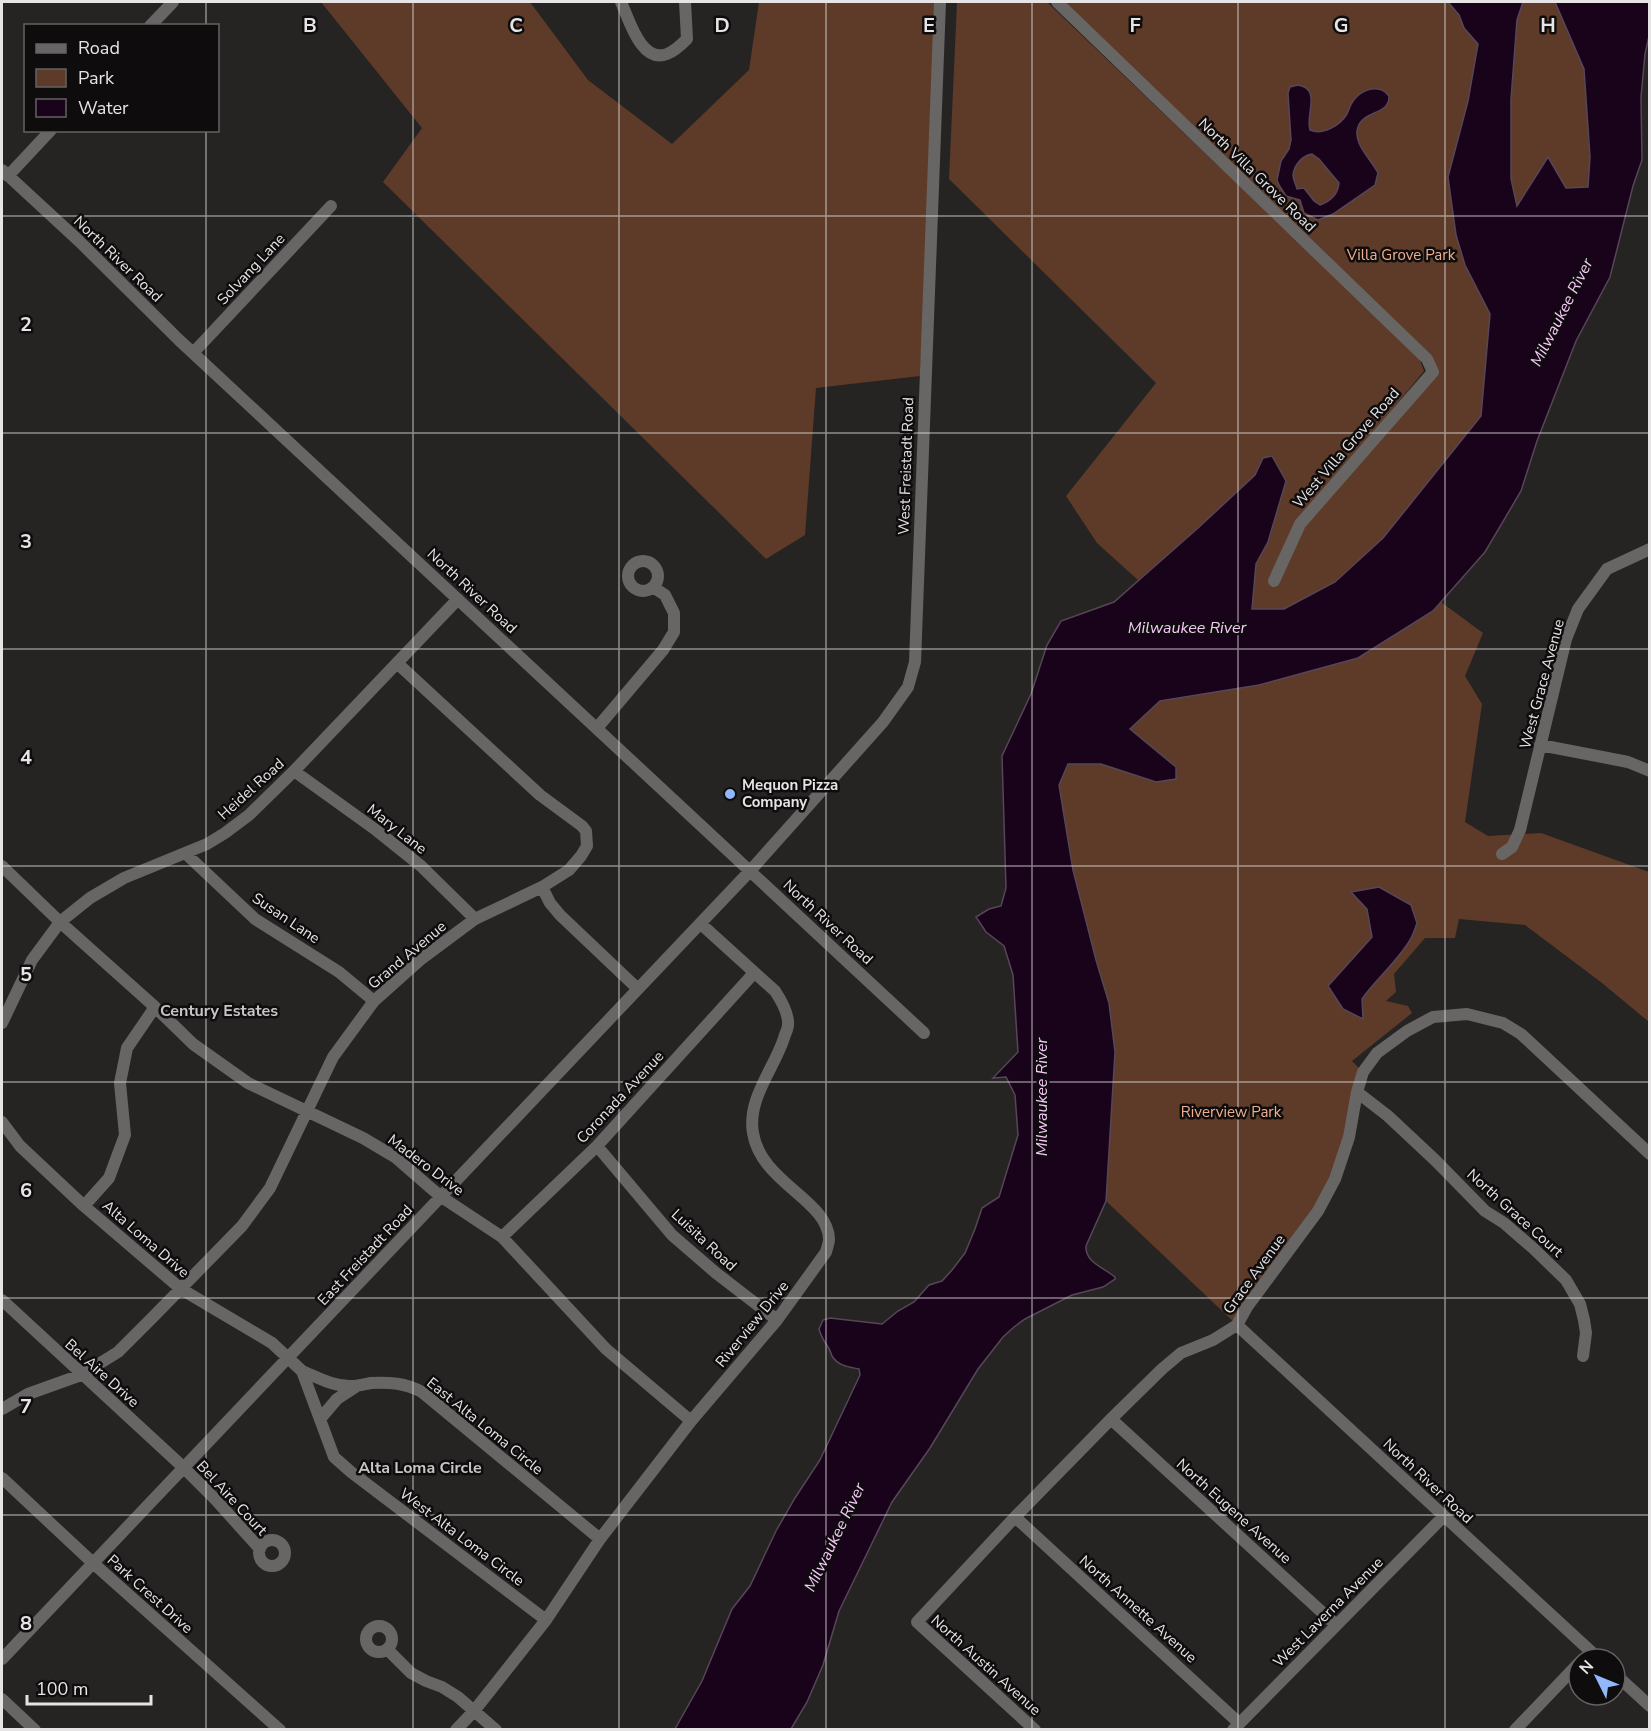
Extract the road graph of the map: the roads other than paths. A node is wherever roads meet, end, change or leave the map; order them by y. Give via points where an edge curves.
1 (173, 2) edge
2 (621, 2) edge
3 (685, 2) edge
4 (940, 2) edge
5 (1056, 2) edge
6 (152, 24) edge
7 (49, 132) edge
8 (5, 173) edge
9 (331, 206) dead end
10 (193, 352) junction
11 (1432, 372) joint
12 (1650, 549) edge
13 (1274, 581) dead end
14 (653, 587) dead end
15 (458, 599) junction
16 (397, 663) junction
17 (597, 728) junction
18 (1540, 745) junction
19 (294, 771) junction
20 (1650, 771) edge
21 (185, 853) junction
22 (1502, 854) dead end
23 (2, 866) edge
24 (750, 871) junction
25 (542, 887) junction
26 (475, 919) junction
27 (60, 922) junction
28 (701, 924) junction
29 (754, 973) junction
30 (638, 989) junction
31 (375, 1001) junction
32 (155, 1007) junction
33 (2, 1023) edge
34 (924, 1033) dead end
35 (1357, 1092) junction
36 (307, 1112) junction
37 (2, 1122) edge
38 (597, 1146) junction
39 (1650, 1154) edge
40 (441, 1196) junction
41 (84, 1206) junction
42 (502, 1237) junction
43 (181, 1289) junction
44 (2, 1300) edge
45 (777, 1320) junction
46 (1237, 1325) junction
47 (1583, 1356) dead end
48 (288, 1358) junction
49 (302, 1371) junction
50 (81, 1375) junction
51 (359, 1385) junction
52 (2, 1409) edge
53 (320, 1419) junction
54 (1111, 1419) junction
55 (691, 1421) junction
56 (183, 1467) junction
57 (2, 1478) edge
58 (1444, 1516) junction
59 (1015, 1517) junction
60 (600, 1539) junction
61 (260, 1549) dead end
62 (93, 1563) junction
63 (546, 1620) junction
64 (917, 1622) joint
65 (1336, 1625) junction
66 (1582, 1647) edge
67 (387, 1649) dead end
68 (2, 1659) edge
69 (1567, 1676) edge
70 (1627, 1685) edge
71 (2, 1699) edge
72 (1650, 1706) edge
73 (474, 1711) junction
74 (1236, 1726) edge
75 (35, 1730) edge
76 (280, 1730) edge
77 (456, 1730) edge
78 (496, 1730) edge
79 (1035, 1730) edge
80 (1515, 1730) edge

1 - 6 street
2 - 3 street via 641,46 651,54 666,55 687,39
4 - 24 street, West Freistadt Road via 915,662 908,687 883,722
5 - 11 street, North Villa Grove Road via 1427,359
7 - 8 street
8 - 10 street, North River Road
9 - 10 street, Solvang Lane
10 - 15 street, North River Road
11 - 13 street, West Villa Grove Road via 1300,524
12 - 18 street, West Grace Avenue via 1607,569 1578,609 1566,639
14 - 17 street via 665,596 674,613 674,632
15 - 16 street, Heidel Road
15 - 17 street, North River Road
16 - 19 street, Heidel Road
16 - 25 street, Grand Avenue via 540,795 586,831 587,846 581,856 569,870
17 - 24 street, North River Road
18 - 20 street via 1628,762
18 - 22 street, West Grace Avenue via 1519,834
19 - 21 street, Heidel Road via 243,820
19 - 26 street, Mary Lane via 376,830
21 - 27 street, Heidel Road via 124,878
21 - 31 street, Susan Lane via 255,919 339,972
23 - 27 street, Madero Drive
24 - 28 street, East Freistadt Road
24 - 34 street, North River Road
25 - 26 street, Grand Avenue
25 - 30 street via 560,915
26 - 31 street, Grand Avenue via 420,960
27 - 32 street, Madero Drive
27 - 33 street, Heidel Road via 32,960
28 - 29 street, Riverview Drive
28 - 30 street, East Freistadt Road
29 - 38 street, Coronada Avenue
29 - 45 street, Riverview Drive via 783,1003 788,1024 780,1051 760,1088 752,1131 755,1143 774,1175 819,1214 829,1240 819,1264
30 - 40 street, East Freistadt Road
31 - 36 street, Grand Avenue via 333,1057
32 - 36 street, Madero Drive via 193,1044 248,1083
32 - 41 street via 127,1048 120,1083 125,1135 109,1178
35 - 39 street, Grace Avenue via 1363,1072 1377,1053 1407,1031 1433,1017 1467,1014 1503,1023 1521,1034
35 - 46 street, Grace Avenue via 1349,1137 1335,1179 1318,1210
35 - 47 street, North Grace Court via 1566,1280 1584,1320
36 - 40 street, Madero Drive via 395,1157
36 - 43 street, Grand Avenue via 270,1188 242,1226
37 - 41 street, Alta Loma Drive via 20,1146
38 - 42 street, Coronada Avenue
38 - 45 street, Luisita Road via 672,1235
40 - 42 street, Madero Drive
40 - 48 street, East Freistadt Road
41 - 43 street, Alta Loma Drive
42 - 55 street, Madero Drive via 606,1349
43 - 48 street, Alta Loma Drive via 272,1343
43 - 50 street, Grand Avenue via 118,1352
44 - 50 street, Bel Aire Drive
45 - 55 street, Riverview Drive
46 - 54 street, Grace Avenue via 1181,1353
46 - 58 street, North River Road
48 - 49 street, West Alta Loma Circle
48 - 56 street, East Freistadt Road
49 - 51 street, East Alta Loma Circle via 341,1385
49 - 53 street, West Alta Loma Circle
50 - 52 street, Grand Avenue via 28,1394
50 - 56 street, Bel Aire Drive
51 - 53 street via 337,1399
51 - 60 street, East Alta Loma Circle via 392,1383 422,1392
53 - 63 street, West Alta Loma Circle via 334,1457
54 - 59 street, Grace Avenue
54 - 65 street, North Eugene Avenue
55 - 60 street, Riverview Drive
56 - 61 street, Bel Aire Court
56 - 62 street, East Freistadt Road
57 - 62 street, Park Crest Drive
58 - 65 street, West Laverna Avenue
58 - 66 street, North River Road
59 - 64 street, Grace Avenue
59 - 74 street, North Annette Avenue
60 - 63 street, Riverview Drive
62 - 68 street, East Freistadt Road
62 - 76 street, Park Crest Drive
63 - 73 street, Riverview Drive
64 - 79 street, North Austin Avenue
65 - 74 street, West Laverna Avenue
67 - 73 street via 411,1673 442,1687
69 - 80 street
70 - 72 street
71 - 75 street
73 - 77 street, Riverview Drive
73 - 78 street

